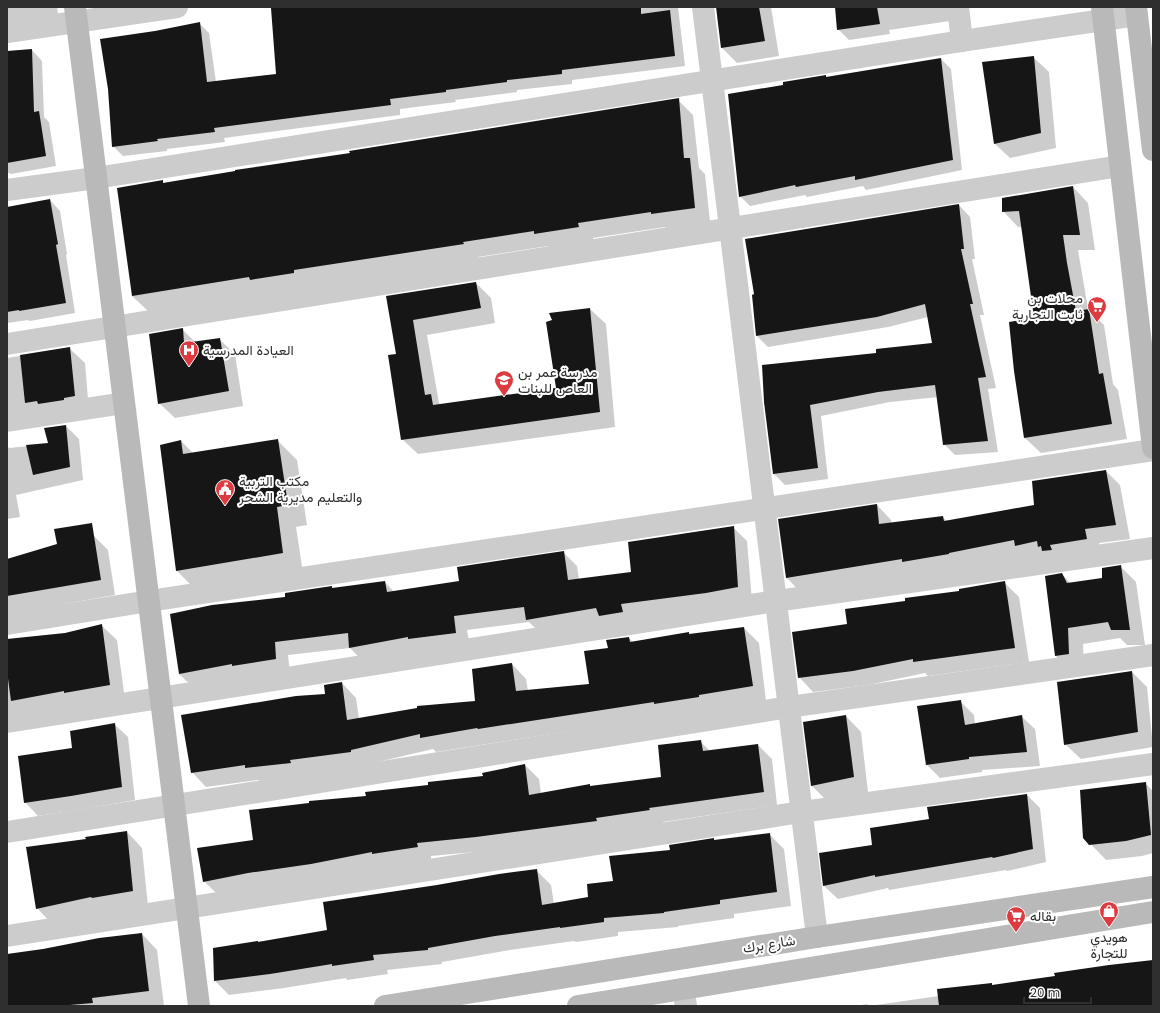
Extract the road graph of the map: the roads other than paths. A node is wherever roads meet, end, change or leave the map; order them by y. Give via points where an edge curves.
1 (177, 7) edge
2 (703, 7) edge
3 (958, 7) edge
4 (1136, 11) edge
5 (1102, 13) edge
6 (76, 14) edge
7 (7, 32) edge
8 (962, 41) junction
9 (712, 81) junction
10 (1153, 150) edge
11 (1120, 166) junction
12 (96, 178) junction
13 (7, 190) edge
14 (730, 228) junction
15 (115, 327) junction
16 (7, 344) edge
17 (124, 403) junction
18 (7, 420) edge
19 (1153, 449) edge
20 (765, 508) junction
21 (1153, 548) edge
22 (149, 601) junction
23 (776, 601) junction
24 (7, 624) edge
25 (1153, 655) edge
26 (161, 698) junction
27 (788, 707) junction
28 (7, 722) edge
29 (1153, 764) edge
30 (175, 805) junction
31 (801, 812) junction
32 (7, 832) edge
33 (1153, 888) edge
34 (187, 908) junction
35 (1153, 912) edge
36 (7, 936) edge
37 (817, 937) junction
38 (684, 997) edge
39 (199, 1006) edge
40 (385, 1006) edge
41 (578, 1006) edge

1 - 6 street
2 - 9 street
3 - 8 street
4 - 5 street
4 - 10 main road
5 - 8 street
5 - 11 main road
6 - 7 street
6 - 12 main road
8 - 9 street
9 - 12 street
9 - 14 street
11 - 14 street
11 - 19 main road
12 - 13 street
12 - 15 main road
14 - 15 street
14 - 20 street
15 - 16 street
15 - 17 main road
17 - 18 street
17 - 22 main road
19 - 20 street
20 - 22 street
20 - 23 street
21 - 23 street
22 - 24 street
22 - 26 main road
23 - 26 street
23 - 27 street
25 - 27 street
26 - 28 street
26 - 30 main road
27 - 30 street
27 - 31 street
29 - 31 street
30 - 32 street
30 - 34 main road
31 - 34 street
31 - 37 street
33 - 37 main road, شارع برك
34 - 36 street
34 - 39 main road
35 - 38 main road
37 - 40 main road, شارع برك
38 - 41 main road

